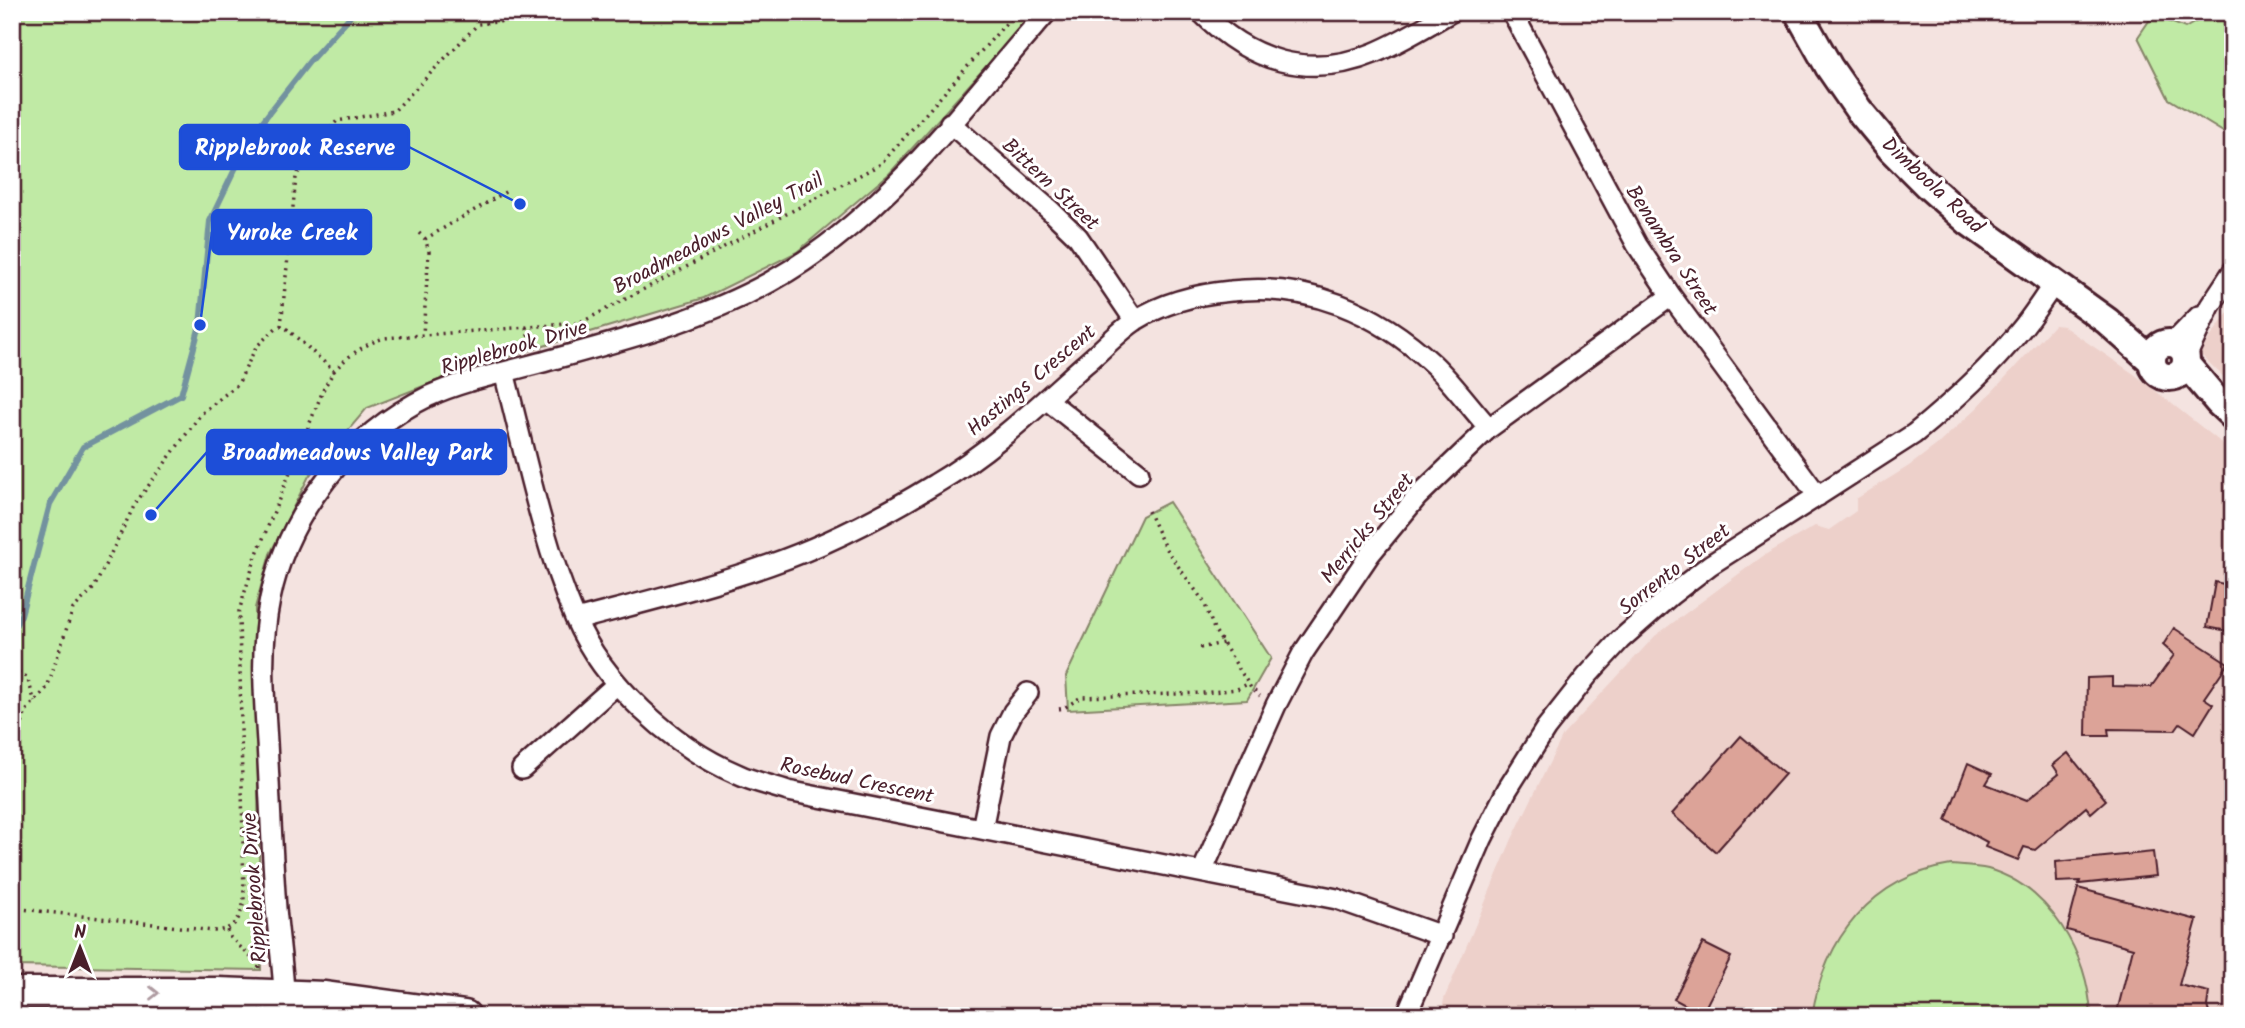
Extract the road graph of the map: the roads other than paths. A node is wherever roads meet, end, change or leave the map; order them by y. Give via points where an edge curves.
1 (1047, 12) edge
2 (1201, 12) edge
3 (1451, 12) edge
4 (1512, 12) edge
5 (1798, 12) edge
6 (950, 123) junction
7 (2233, 271) edge
8 (2054, 284) junction
9 (1671, 296) junction
10 (1135, 321) junction
11 (2173, 358) junction
12 (504, 372) junction
13 (1046, 399) junction
14 (2225, 409) edge
15 (1489, 428) junction
16 (1139, 473) dead end
17 (1818, 496) junction
18 (576, 620) junction
19 (617, 684) junction
20 (1027, 693) dead end
21 (522, 769) dead end
22 (982, 829) junction
23 (1202, 872) junction
24 (1441, 936) junction
25 (12, 994) edge
26 (285, 1006) edge
27 (154, 1016) edge
28 (465, 1016) edge
29 (1406, 1016) edge

1 - 6 street, Ripplebrook Drive
2 - 3 street via 1238,44 1288,63 1315,65 1351,61 1376,52
4 - 9 street, Benambra Street via 1621,218
5 - 8 street, Dimboola Road via 1857,109 1892,150 1969,222
6 - 10 street, Bittern Street via 1078,237
6 - 12 street, Ripplebrook Drive via 862,218 771,282 668,327
7 - 11 street
8 - 11 street, Dimboola Road
8 - 17 street, Sorrento Street via 2020,332 1945,409
9 - 15 street, Merricks Street
9 - 17 street, Benambra Street
10 - 13 street, Hastings Crescent
10 - 15 street, Hastings Crescent via 1169,304 1208,293 1286,290 1319,296 1380,323 1411,345
11 - 14 street, Dimboola Road
12 - 18 street, Rosebud Crescent via 559,575
12 - 26 street, Ripplebrook Drive via 430,396 377,429 326,479 305,508 279,565 264,636 263,675
13 - 16 street
13 - 18 street, Hastings Crescent via 939,482 833,539 770,565
15 - 23 street, Merricks Street via 1417,497 1370,554 1303,653
17 - 24 street, Sorrento Street via 1671,595 1587,676 1546,728 1507,790
18 - 19 street, Rosebud Crescent
19 - 21 street
19 - 22 street, Rosebud Crescent via 651,718 737,775 788,791
20 - 22 street via 1001,736
22 - 23 street, Rosebud Crescent
23 - 24 street, Rosebud Crescent via 1337,899
24 - 29 street, Sorrento Street
25 -> 26 main road via 218,993
25 - 27 main road
26 - 28 main road via 325,997

